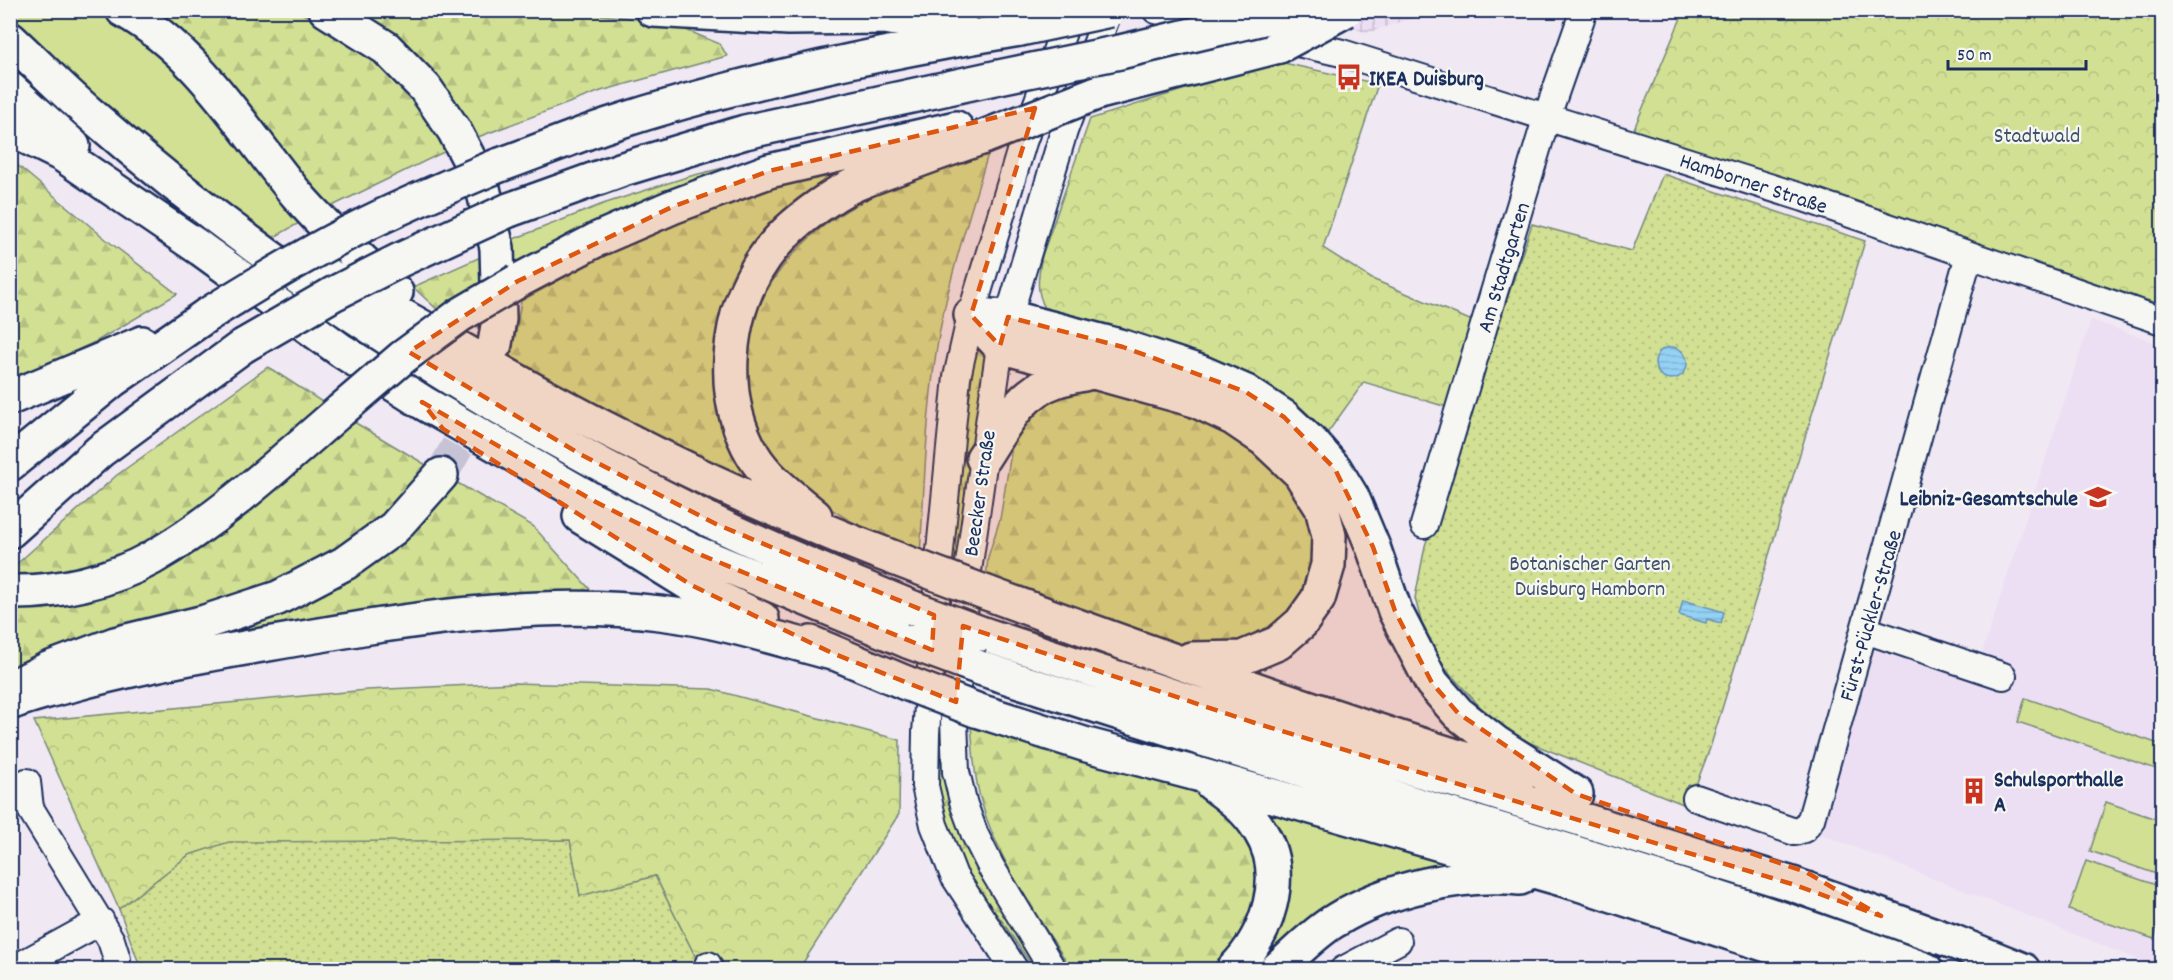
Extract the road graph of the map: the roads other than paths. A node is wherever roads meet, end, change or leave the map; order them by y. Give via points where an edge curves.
1 (123, 10) edge
2 (326, 10) edge
3 (653, 10) edge
4 (1071, 10) edge
5 (1109, 10) edge
6 (1156, 10) edge
7 (1231, 10) edge
8 (1297, 10) edge
9 (1346, 10) edge
10 (1584, 10) edge
11 (983, 35) junction
12 (10, 39) edge
13 (1342, 53) junction
14 (10, 89) edge
15 (1547, 116) junction
16 (10, 129) edge
17 (984, 129) junction
18 (216, 218) junction
19 (201, 249) junction
20 (1969, 255) junction
21 (207, 315) junction
22 (971, 315) junction
23 (2163, 321) edge
24 (1004, 331) junction
25 (495, 344) tunnel mouth
26 (456, 345) junction
27 (1093, 372) junction
28 (10, 398) edge
29 (422, 402) junction
30 (983, 458) junction
31 (10, 464) edge
32 (441, 475) tunnel mouth
33 (1424, 525) dead end
34 (10, 531) edge
35 (841, 539) junction
36 (10, 592) edge
37 (1865, 630) junction
38 (832, 653) junction
39 (1160, 657) junction
40 (2003, 676) dead end
41 (10, 688) edge
42 (10, 703) edge
43 (1197, 774) junction
44 (27, 783) dead end
45 (1576, 794) junction
46 (1696, 798) dead end
47 (1579, 884) junction
48 (1881, 916) junction
49 (100, 921) junction
50 (1398, 941) dead end
51 (12, 969) edge
52 (116, 969) edge
53 (1015, 969) edge
54 (1053, 969) edge
55 (1233, 969) edge
56 (1276, 969) edge
57 (1343, 969) edge
58 (1844, 969) edge
59 (1926, 969) edge
60 (2023, 969) edge

1 - 26 highway via 170,43 218,91 299,197
2 - 25 highway via 386,48 424,88 454,130 482,184 496,248 499,319
3 - 11 highway via 788,18 885,17
4 - 22 street, Beecker Straße via 1023,142
5 - 11 highway, bridge
5 - 24 street, Beecker Straße via 1064,131
6 - 13 street, Hamborner Straße
7 - 13 street, Hamborner Straße
8 - 34 highway, bridge via 745,132 623,169 509,210 333,294 243,346 100,451
9 - 17 highway, bridge via 1279,46 1100,92
10 - 15 street, Am Stadtgarten
11 - 21 highway, bridge via 840,62 732,88 607,125 423,197 354,230
12 - 18 highway via 88,113
13 - 15 street, Hamborner Straße
14 - 19 highway via 65,139
15 - 20 street, Hamborner Straße
15 - 33 street, Am Stadtgarten
16 - 19 highway via 63,155
17 - 35 highway via 830,198 795,225 766,256 743,296 732,345 731,385 739,423 754,456 776,482
17 - 36 highway, bridge via 769,171 598,239 460,315 403,357 264,477 151,559 72,586
18 - 26 highway
18 - 48 highway, bridge via 367,325 477,395 716,524 812,566 983,634 1255,723 1473,786
19 - 29 highway via 342,351
20 - 23 street, Hamborner Straße
20 - 37 street, Fürst-Pückler-Straße
21 - 28 highway
21 - 31 highway via 113,380
22 - 24 highway
22 - 53 street, Beecker Straße via 957,377 941,538 925,786 934,825 954,876
24 - 27 highway
24 - 30 street, Beecker Straße
24 - 45 highway via 1123,347 1246,392 1284,417 1335,469 1352,497 1374,546 1395,611 1432,683 1458,713 1496,743
26 - 35 highway via 630,441
27 - 30 highway via 1054,381 1031,394 1018,405
27 - 39 highway via 1195,400 1233,418 1264,439 1300,473 1322,508 1329,536 1328,565 1318,599 1301,623 1278,643 1242,658
29 - 38 highway via 443,429 603,530 693,585
29 - 59 highway, bridge via 594,501 694,552 910,642 1201,740 1631,869
30 - 54 street, Beecker Straße via 954,720 956,772 975,835
32 - 41 highway via 394,528 345,563 278,598 205,622 115,644
35 - 39 highway, bridge
37 - 40 street
37 - 46 street, Fürst-Pückler-Straße via 1811,819 1804,829 1795,832
38 - 42 highway via 717,622 660,613 598,608 478,613 182,659
38 - 43 highway, bridge via 976,710
39 - 45 highway
43 - 47 highway
43 - 55 highway via 1237,801 1261,832 1272,863 1272,903 1258,937
44 - 49 street via 30,808
45 - 48 highway via 1702,833 1806,872
47 - 56 highway via 1502,876 1445,880 1394,894 1335,920
47 - 58 highway
48 - 60 highway
49 - 51 street
49 - 52 street via 111,940
50 - 57 street

